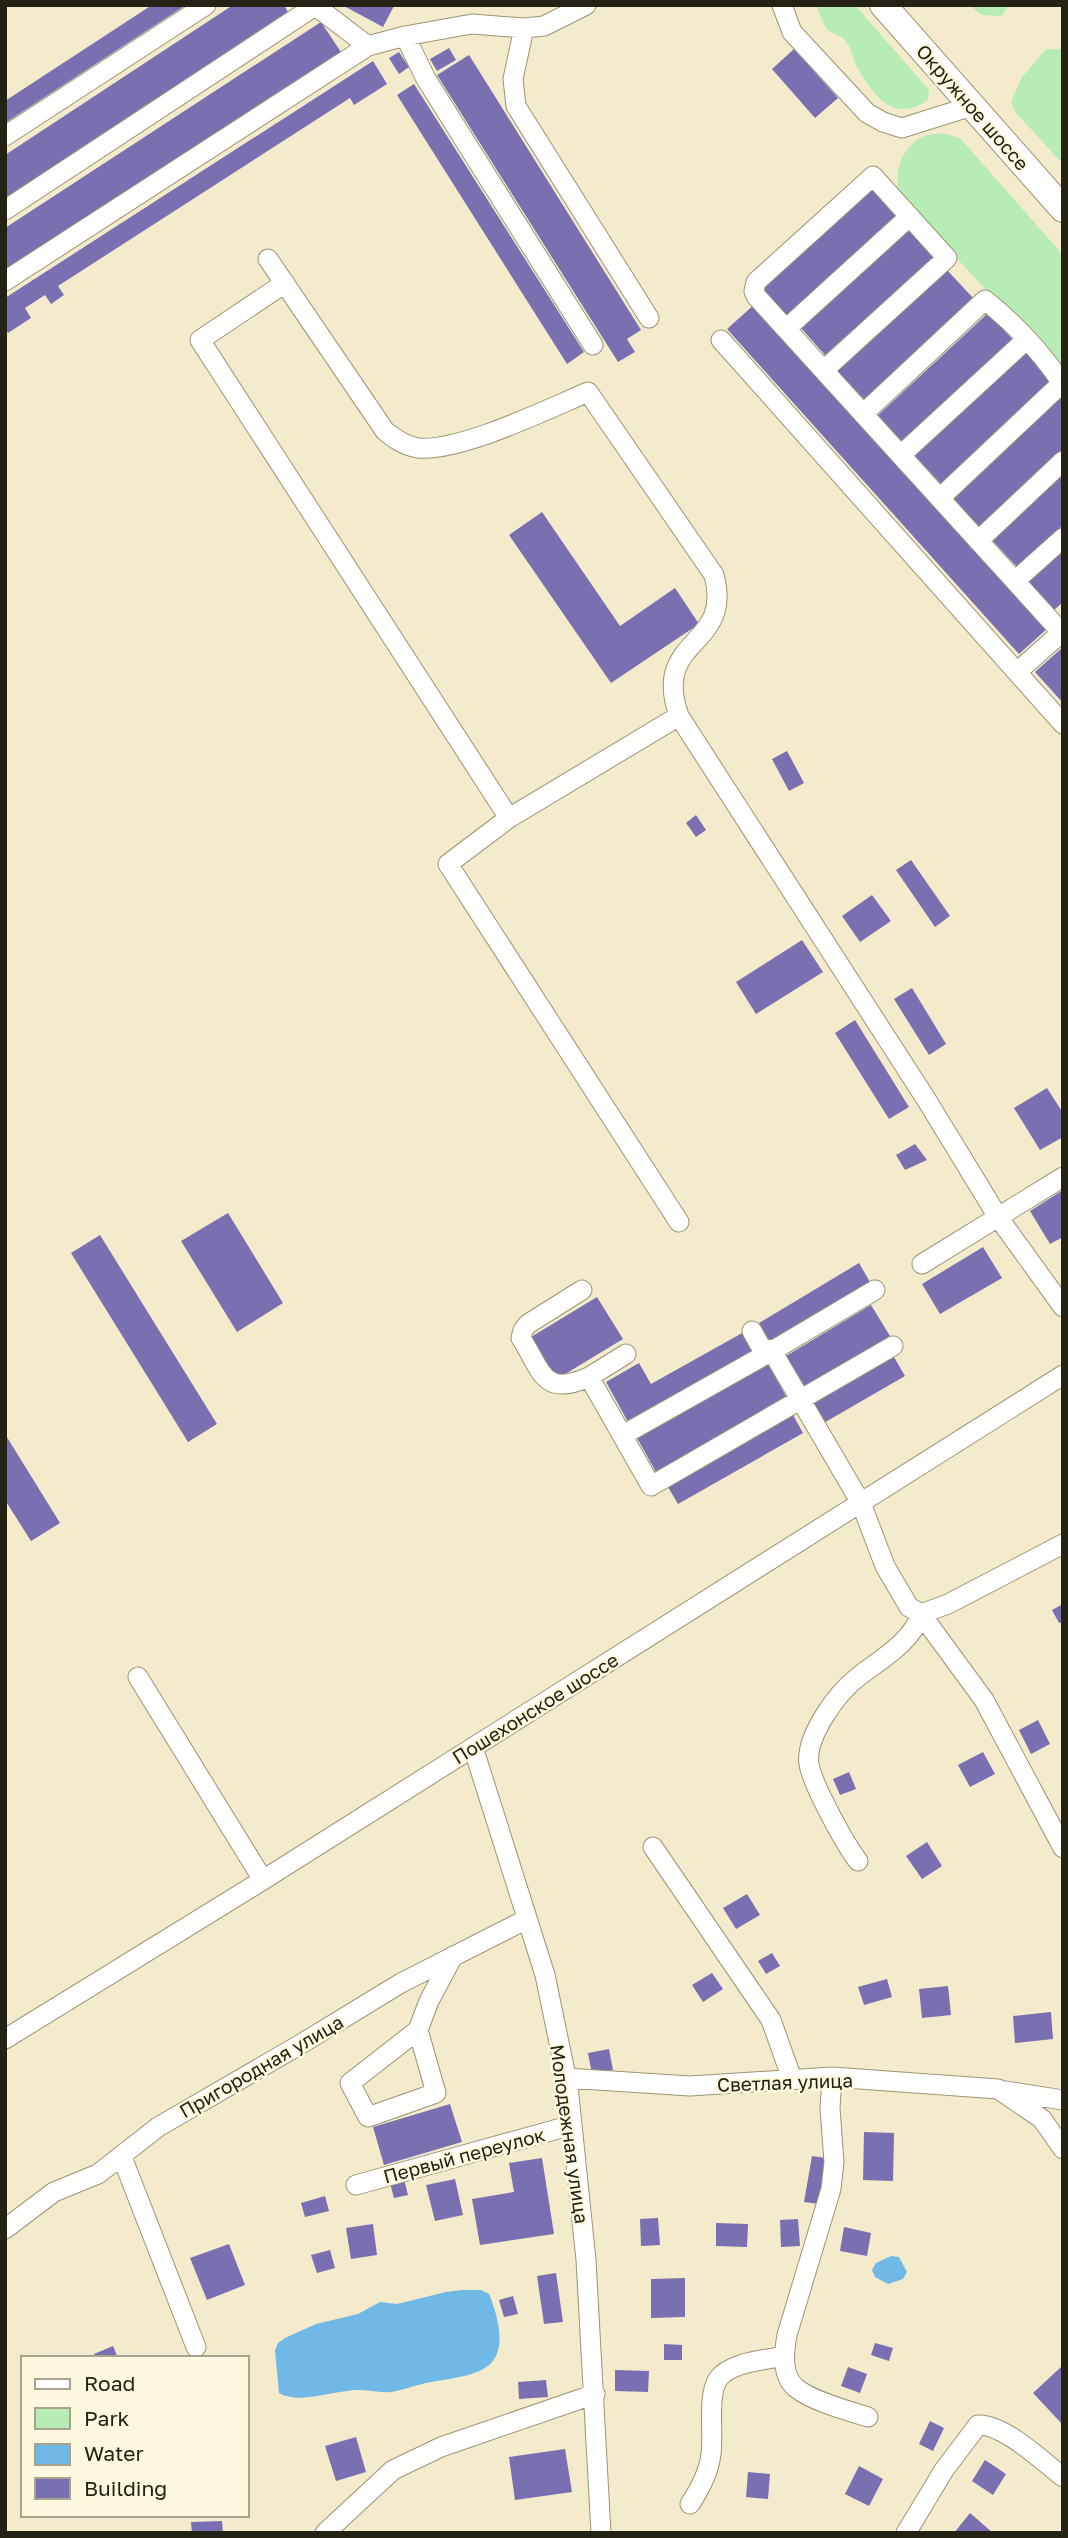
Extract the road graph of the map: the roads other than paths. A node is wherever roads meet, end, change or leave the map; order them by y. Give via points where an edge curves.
1 (206, 5) edge
2 (586, 5) edge
3 (782, 5) edge
4 (883, 5) edge
5 (315, 6) edge
6 (524, 28) junction
7 (405, 36) junction
8 (368, 46) junction
9 (972, 106) junction
10 (5, 135) edge
11 (1063, 209) edge
12 (5, 210) edge
13 (909, 217) junction
14 (268, 259) dead end
15 (5, 281) edge
16 (285, 283) junction
17 (649, 318) dead end
18 (786, 329) junction
19 (1027, 339) junction
20 (721, 340) dead end
21 (593, 345) dead end
22 (824, 370) junction
23 (863, 414) junction
24 (901, 455) junction
25 (1063, 461) edge
26 (940, 498) junction
27 (1063, 538) edge
28 (978, 541) junction
29 (1015, 581) junction
30 (1060, 625) edge
31 (1017, 672) junction
32 (679, 716) junction
33 (1063, 724) edge
34 (509, 818) junction
35 (1063, 1177) edge
36 (998, 1217) junction
37 (679, 1222) dead end
38 (922, 1264) dead end
39 (582, 1290) dead end
40 (875, 1290) dead end
41 (1063, 1307) edge
42 (752, 1331) dead end
43 (893, 1346) dead end
44 (772, 1351) junction
45 (626, 1354) dead end
46 (1063, 1375) edge
47 (589, 1377) junction
48 (800, 1401) junction
49 (623, 1435) junction
50 (861, 1503) junction
51 (1063, 1544) edge
52 (921, 1614) junction
53 (138, 1677) dead end
54 (473, 1747) junction
55 (653, 1847) dead end
56 (1063, 1847) edge
57 (858, 1861) dead end
58 (263, 1880) junction
59 (527, 1919) junction
60 (453, 1956) junction
61 (418, 2029) junction
62 (5, 2039) edge
63 (832, 2077) junction
64 (566, 2078) junction
65 (792, 2079) junction
66 (998, 2089) junction
67 (1063, 2099) edge
68 (572, 2125) junction
69 (1063, 2149) edge
70 (122, 2157) junction
71 (356, 2185) dead end
72 (5, 2229) edge
73 (197, 2347) dead end
74 (784, 2356) junction
75 (595, 2394) junction
76 (868, 2417) dead end
77 (1063, 2477) edge
78 (690, 2504) dead end
79 (325, 2533) edge
80 (601, 2533) edge
81 (906, 2533) edge

1 - 10 street
2 - 6 street via 544,26
3 - 9 street via 792,32 867,113 883,122 902,128
4 - 9 main road, Окружное шоссе
5 - 8 street
5 - 12 street
6 - 7 street via 472,24
6 - 17 street via 513,79 516,106
7 - 8 street
7 - 21 street via 426,79
8 - 15 street
9 - 11 main road, Окружное шоссе
13 - 18 street
13 - 18 street via 873,176 756,282 756,296
13 - 22 street via 947,258
14 - 16 street
16 - 32 street via 385,430 406,445 433,447 478,437 588,392 714,575 718,601 714,617 679,659 672,681
16 - 34 street via 200,340
18 - 22 street
19 - 23 street via 985,300
19 - 24 street
19 - 26 street via 1062,383
20 - 31 street
22 - 23 street
23 - 24 street
24 - 26 street
25 - 28 street
26 - 28 street
27 - 29 street
28 - 29 street
29 - 30 street
30 - 31 street
31 - 33 street
32 - 34 street
32 - 36 street
34 - 37 street via 448,864
35 - 36 street
36 - 38 street
36 - 41 street
39 - 47 street via 528,1325 521,1338 549,1383 571,1385
40 - 44 street
42 - 44 street via 761,1347
43 - 48 street
44 - 48 street
44 - 49 street
45 - 47 street
46 - 50 street, Пошехонское шоссе
47 - 49 street
48 - 49 street via 651,1486
48 - 50 street
50 - 52 street via 884,1566 909,1607
50 - 54 street, Пошехонское шоссе
51 - 52 street
52 - 56 street via 984,1700
52 - 57 street via 916,1628 839,1698 810,1746 809,1765
53 - 58 street
54 - 58 street, Пошехонское шоссе
54 - 59 street, Молодежная улица
55 - 65 street via 771,2020
58 - 62 street, Пошехонское шоссе
59 - 60 street, Пригородная улица
59 - 64 street, Молодежная улица via 545,1975
60 - 61 street
60 - 70 street, Пригородная улица via 158,2127
61 - 61 street via 436,2093 369,2117 350,2082
63 - 65 street, Светлая улица
63 - 66 street, Светлая улица
63 - 74 street via 831,2189
64 - 65 street, Светлая улица via 690,2086
64 - 68 street, Молодежная улица
66 - 67 street
66 - 69 street via 1042,2119
68 - 71 street, Первый переулок
68 - 75 street, Молодежная улица
70 - 72 street, Пригородная улица via 98,2174 54,2192
70 - 73 street
74 - 76 street via 795,2387
74 - 78 street via 734,2368 719,2378 713,2395 711,2456
75 - 79 street via 441,2447 393,2470
75 - 80 street, Молодежная улица
77 - 81 street via 1015,2440 978,2425

